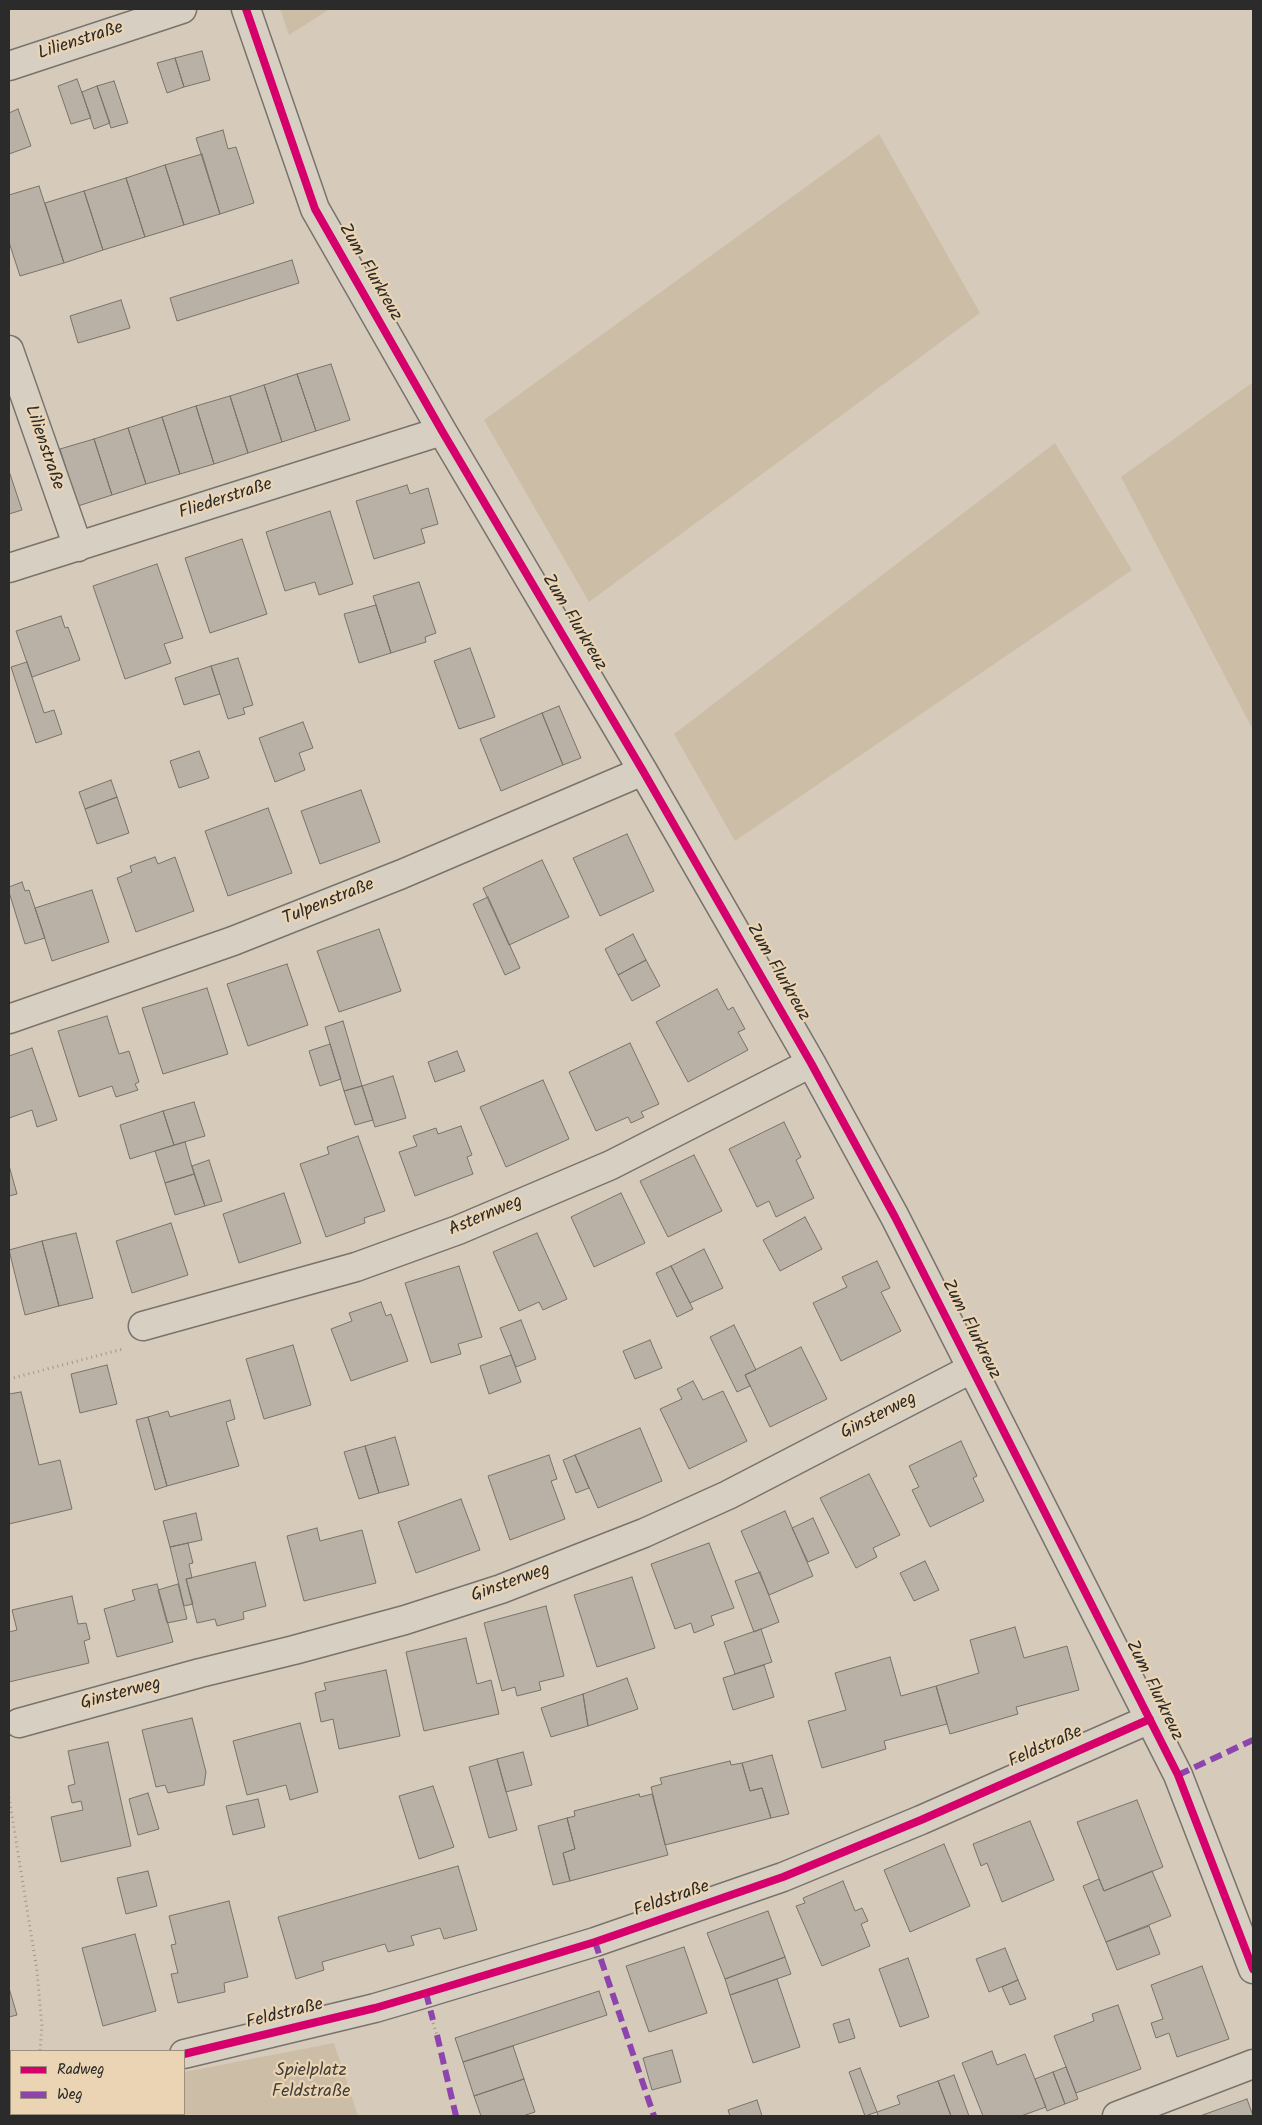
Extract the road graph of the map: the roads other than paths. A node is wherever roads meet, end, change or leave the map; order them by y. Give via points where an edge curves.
1 (182, 9) edge
2 (246, 9) edge
3 (9, 66) edge
4 (9, 350) edge
5 (442, 431) junction
6 (78, 547) junction
7 (9, 568) edge
8 (643, 771) junction
9 (9, 1019) edge
10 (812, 1063) junction
11 (143, 1326) road end
12 (973, 1368) junction
13 (1150, 1718) junction
14 (19, 1723) dead end
15 (1253, 1969) edge
16 (185, 2054) edge
17 (1253, 2064) edge
18 (1117, 2116) edge

1 - 3 street, Lilienstraße
2 - 5 street, Zum Flurkreuz via 315,208
4 - 6 street, Lilienstraße
5 - 6 street, Fliederstraße
5 - 8 street, Zum Flurkreuz
6 - 7 street, Fliederstraße
8 - 9 street, Tulpenstraße via 402,874 233,940
8 - 10 street, Zum Flurkreuz
10 - 11 street, Asternweg via 610,1165 458,1230 356,1267
10 - 12 street, Zum Flurkreuz
12 - 13 street, Zum Flurkreuz
12 - 14 street, Ginsterweg via 728,1494 644,1533 500,1590 405,1620
13 - 15 street, Zum Flurkreuz via 1185,1792
13 - 16 street, Feldstraße via 784,1877 595,1942 417,1996
17 - 18 street

